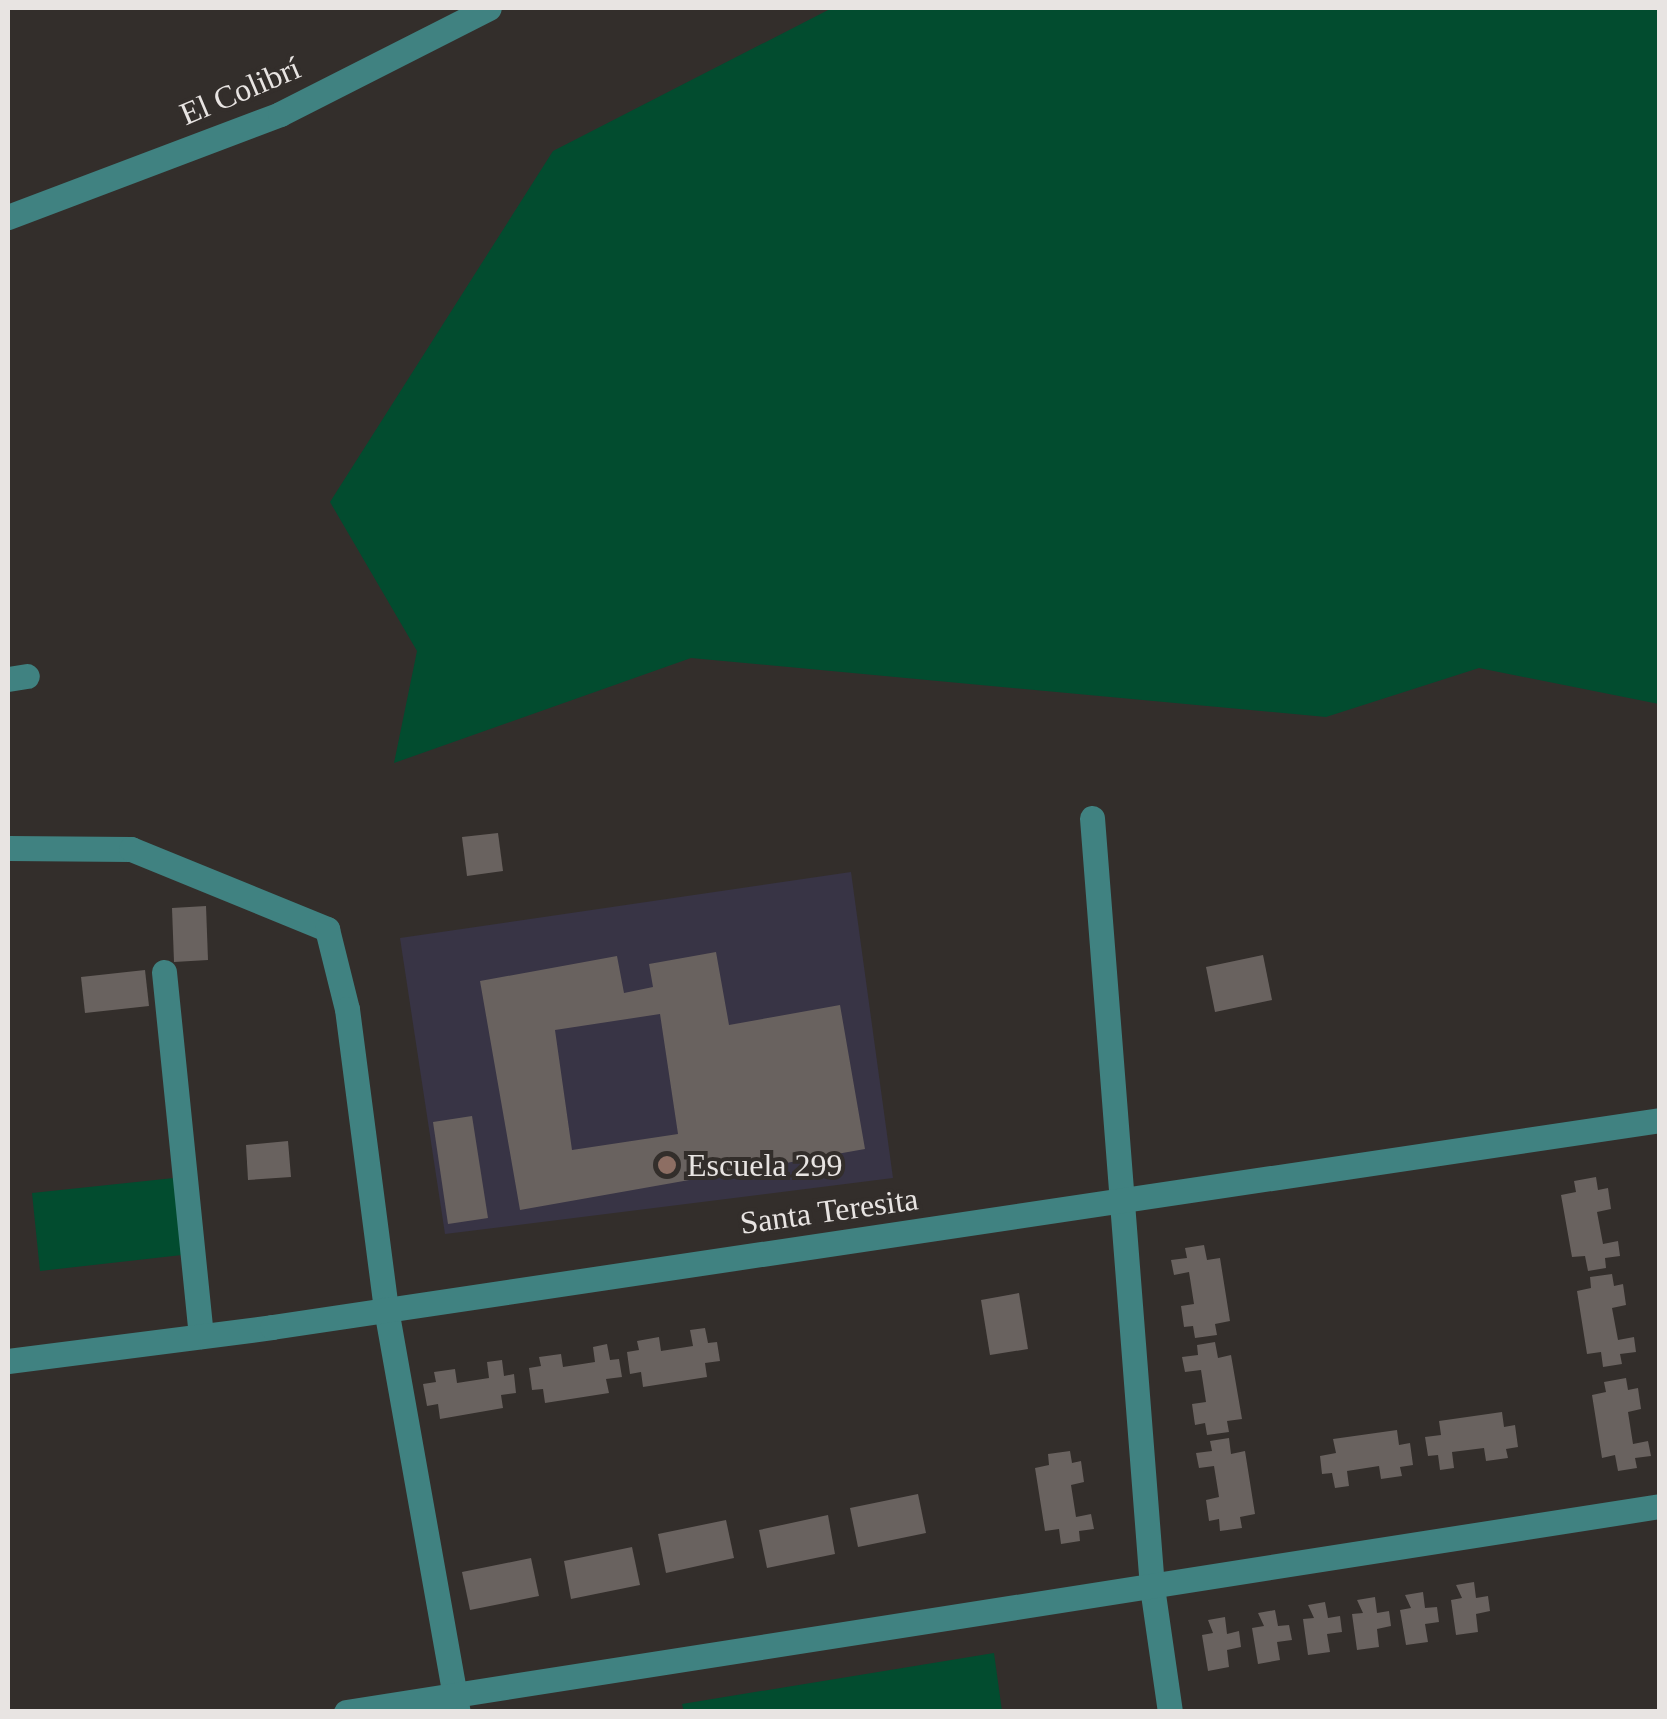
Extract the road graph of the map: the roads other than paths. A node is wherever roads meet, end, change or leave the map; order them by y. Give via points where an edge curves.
1 (489, 8) edge
2 (8, 217) edge
3 (1092, 818) dead end
4 (8, 848) edge
5 (164, 972) dead end
6 (1660, 1120) edge
7 (1118, 1200) junction
8 (386, 1310) junction
9 (201, 1336) junction
10 (8, 1361) edge
11 (1660, 1506) edge
12 (1152, 1587) junction
13 (456, 1703) edge
14 (346, 1712) edge
15 (1170, 1712) edge

1 - 2 street, El Colibrí via 280,114
3 - 7 street
4 - 8 street via 132,850 327,929 347,1008
5 - 9 street
6 - 7 street, Santa Teresita
7 - 8 street, Santa Teresita
7 - 12 street
8 - 9 street, Santa Teresita
8 - 13 street
9 - 10 street, Santa Teresita
11 - 12 street
12 - 13 street
12 - 15 street
13 - 14 street

